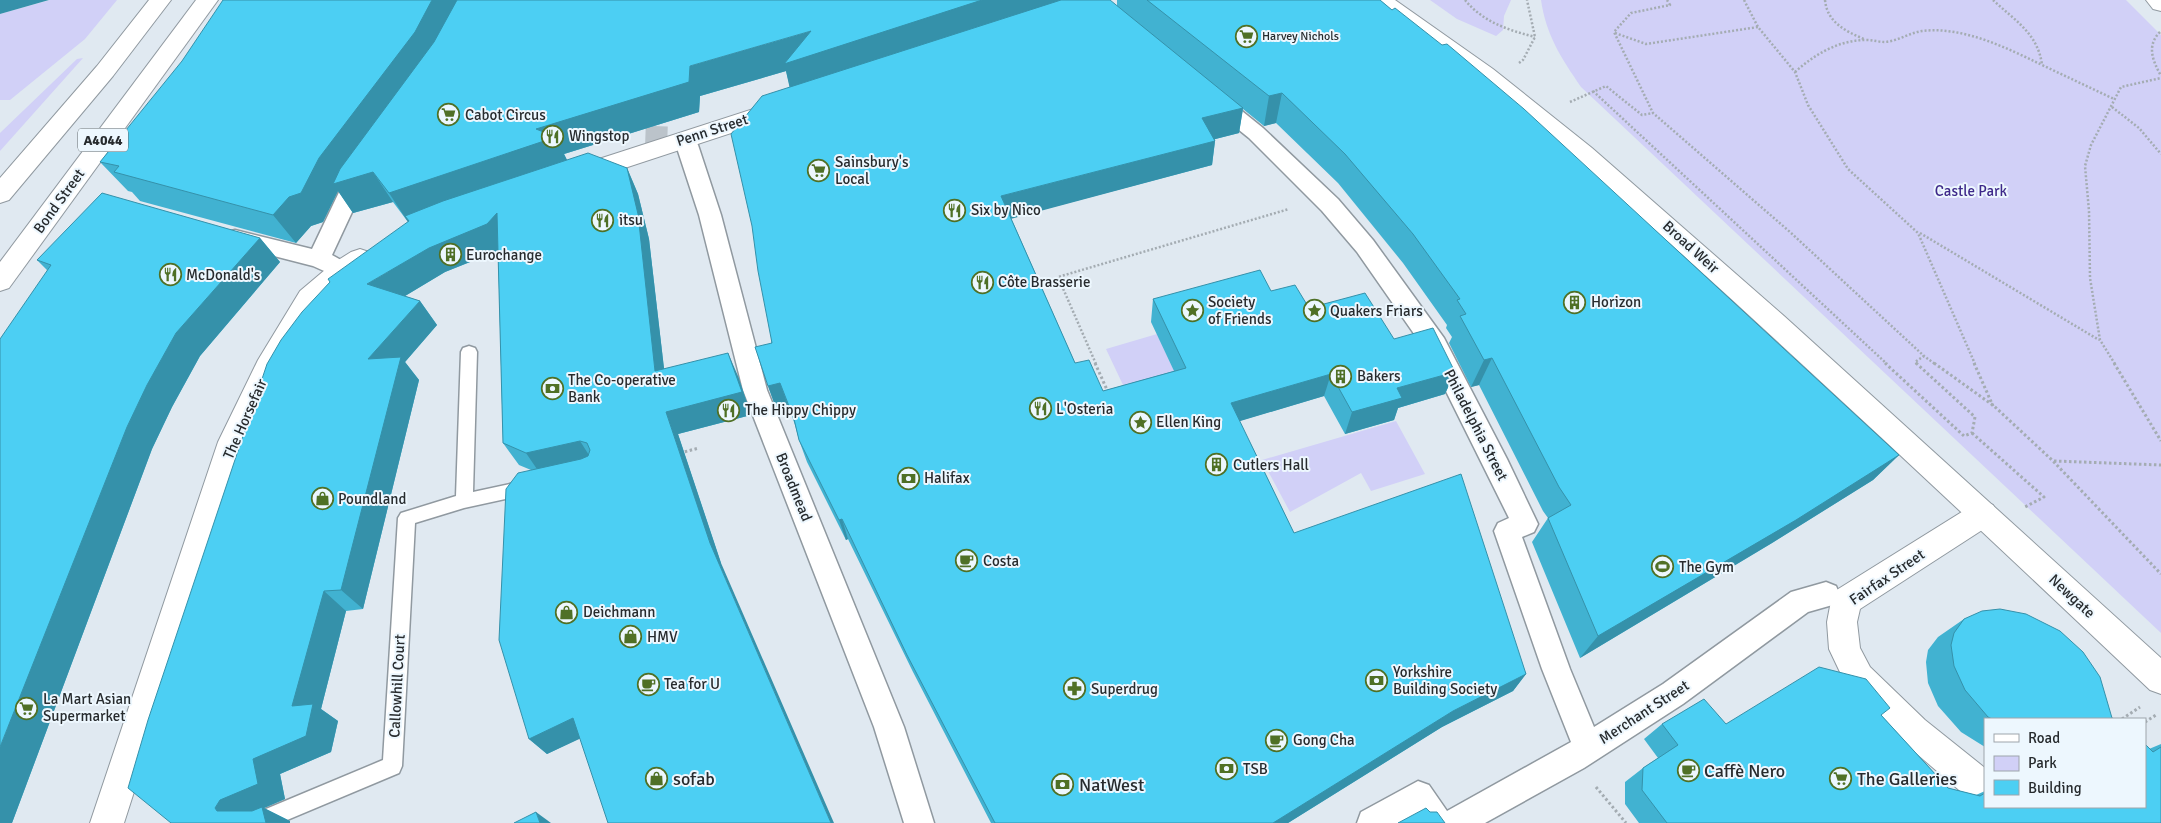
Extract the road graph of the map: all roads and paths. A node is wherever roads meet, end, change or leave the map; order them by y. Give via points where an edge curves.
1 (160, 0) edge
2 (207, 0) edge
3 (1381, 0) edge
4 (1465, 0) edge
5 (1528, 0) edge
6 (1667, 0) edge
7 (1744, 0) edge
8 (1825, 0) edge
9 (1993, 0) edge
10 (2158, 0) edge
11 (2161, 4) edge
12 (1758, 27) junction
13 (1614, 32) junction
14 (2157, 34) dead end
15 (1535, 37) junction
16 (1866, 40) junction
17 (2042, 65) junction
18 (1795, 72) junction
19 (2161, 77) edge
20 (1491, 78) junction
21 (1194, 83) edge
22 (1593, 91) junction
23 (1582, 96) dead end
24 (2114, 98) junction
25 (795, 103) edge
26 (2112, 107) junction
27 (1653, 113) junction
28 (687, 145) dead end
29 (378, 154) edge
30 (2161, 154) edge
31 (557, 182) edge
32 (0, 194) edge
33 (1330, 205) junction
34 (210, 231) edge
35 (1918, 232) junction
36 (378, 248) edge
37 (330, 265) junction
38 (0, 280) edge
39 (2100, 340) junction
40 (469, 352) dead end
41 (1924, 356) junction
42 (1112, 401) edge
43 (1994, 406) junction
44 (1972, 433) junction
45 (2161, 441) edge
46 (699, 448) dead end
47 (674, 454) edge
48 (2053, 461) junction
49 (2161, 465) edge
50 (548, 483) edge
51 (464, 501) junction
52 (1988, 518) junction
53 (2161, 574) edge
54 (1826, 594) dead end
55 (2161, 679) edge
56 (2161, 712) edge
57 (2146, 721) edge
58 (1580, 753) junction
59 (1978, 779) edge
60 (106, 823) edge
61 (256, 823) edge
62 (919, 823) edge
63 (1372, 823) edge
64 (1437, 823) edge
65 (1455, 823) edge
66 (1626, 823) edge

1 - 32 main road, A4044 via 105,71
2 - 38 main road, Bond Street / A4044
3 - 20 main road, Broad Weir
4 - 15 path via 1489,21
5 - 15 path
6 - 13 path via 1670,6 1631,13
7 - 12 path
8 - 16 path via 1837,26
9 - 17 path via 2026,28 2042,50
10 - 11 main road
12 - 13 path via 1646,44
12 - 18 path
13 - 27 path
14 - 19 path via 2151,47 2152,61
15 - 20 path via 1523,60
16 - 17 path via 1884,42 1925,30 1948,33 2010,49
16 - 18 path via 1824,50
17 - 24 path
18 - 35 path via 1808,105 1848,168
19 - 24 path via 2121,87
20 - 52 main road, Broad Weir via 1651,211
21 - 33 street, Philadelphia Street via 1256,133
22 - 23 path
22 - 27 path via 1606,86 1642,115
22 - 44 path via 1964,436
24 - 26 path
25 - 31 main road, Penn Street
26 - 30 path via 2139,128
26 - 39 path via 2091,145 2086,166 2090,278
27 - 41 path via 1790,232
28 - 62 street, Broadmead via 710,215 755,390 889,727
29 - 37 street via 349,194
33 - 42 path via 1298,206 1058,276
33 - 58 street, Philadelphia Street via 1365,246 1435,345 1526,524 1507,531 1556,669
34 - 37 street
35 - 39 path
35 - 43 path
36 - 37 main road, The Horsefair
37 - 60 main road, The Horsefair via 267,368 232,442
39 - 45 path
40 - 51 lane
41 - 43 path
41 - 44 path via 1915,362 1975,417
43 - 48 path
44 - 52 path via 2044,497
46 - 47 path
48 - 49 path
48 - 53 path
50 - 51 lane, Callowhill Court
51 - 61 lane, Callowhill Court via 407,518 392,766
52 - 55 main road, Newgate
52 - 59 main road, Fairfax Street via 1846,601 1842,622 1845,649 1860,678 1914,730
54 - 58 street, Merchant Street via 1801,601 1673,694
56 - 57 path
58 - 65 street, Merchant Street
58 - 66 path
63 - 64 street via 1418,796

